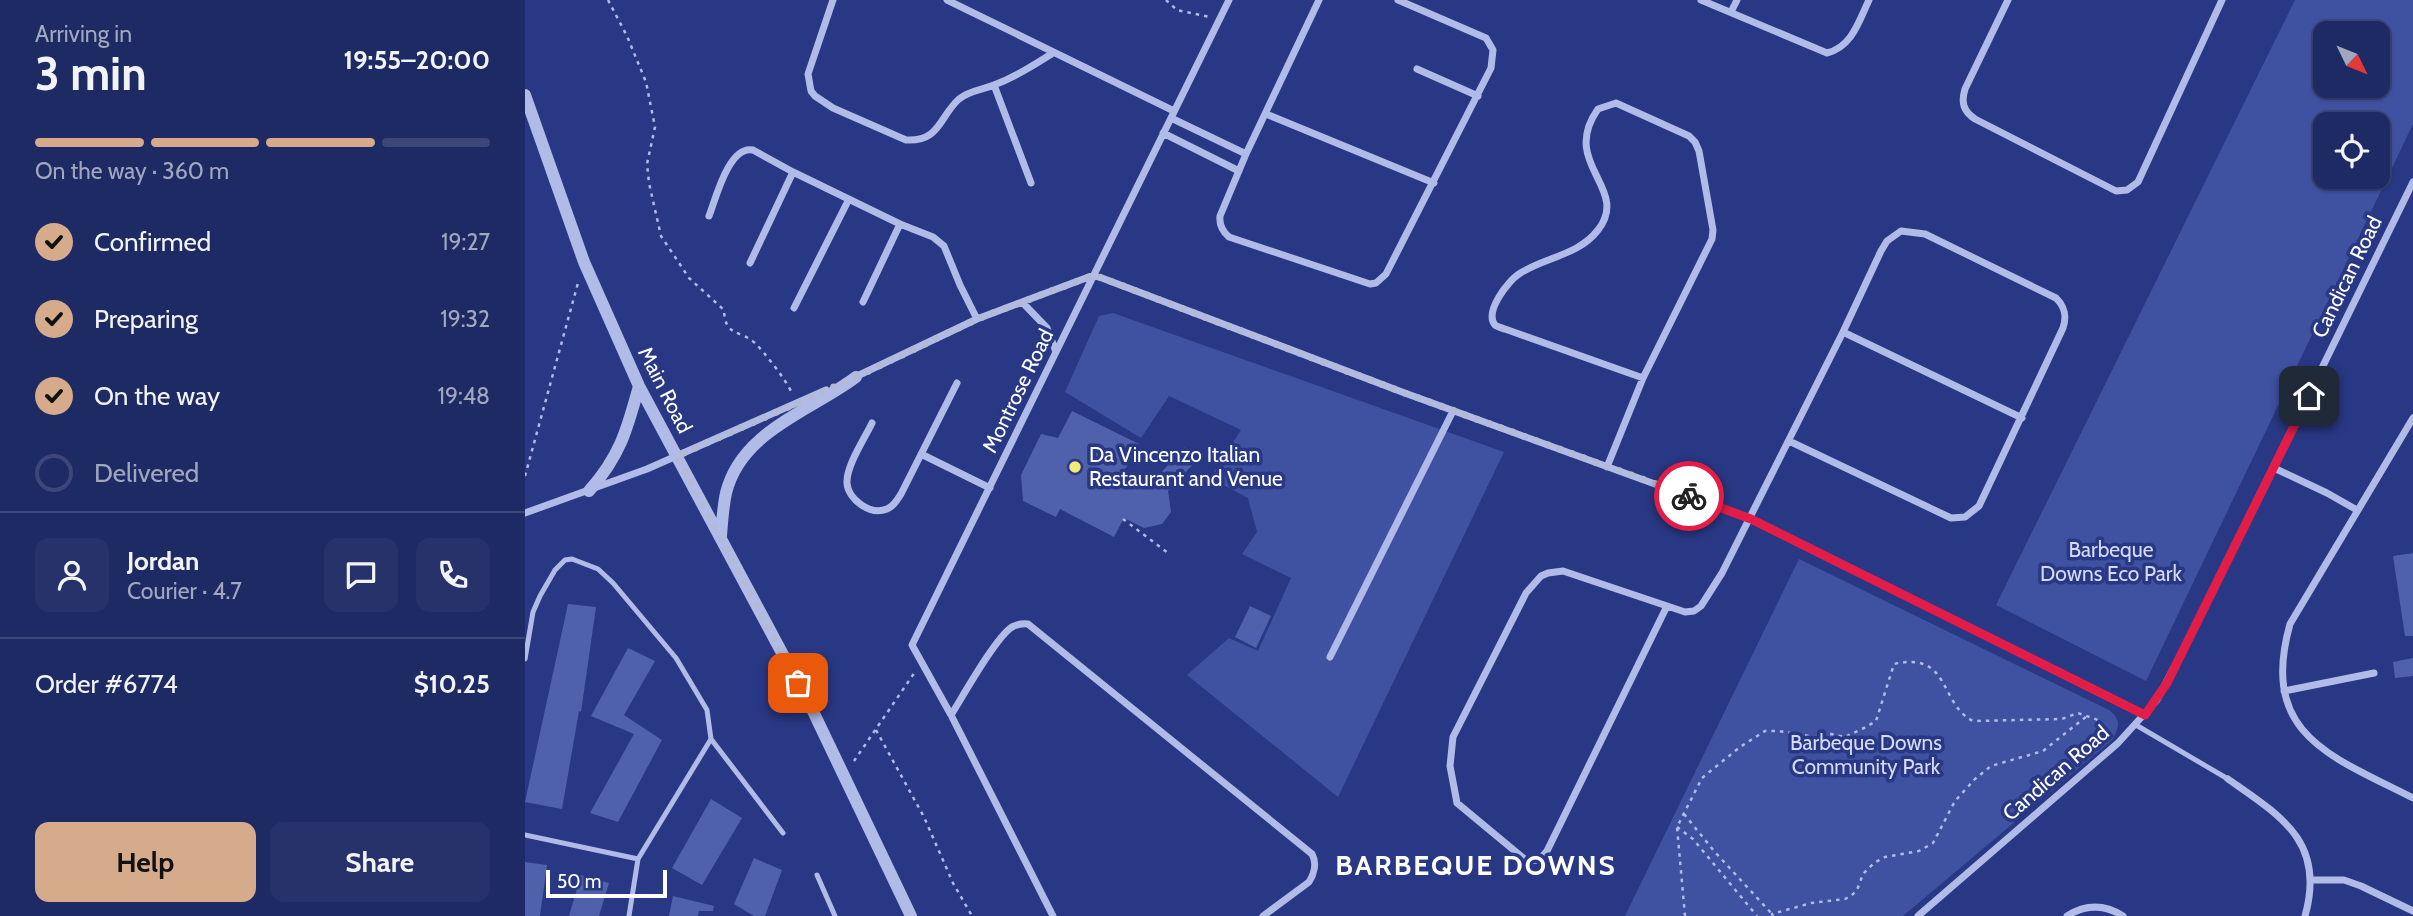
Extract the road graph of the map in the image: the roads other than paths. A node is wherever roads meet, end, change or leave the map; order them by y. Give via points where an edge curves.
1 (833, 0) edge
2 (947, 0) edge
3 (1229, 0) edge
4 (1319, 0) edge
5 (1398, 0) edge
6 (1701, 0) edge
7 (1737, 0) edge
8 (1869, 0) edge
9 (2008, 0) edge
10 (2222, 0) edge
11 (1731, 12) junction
12 (1052, 53) junction
13 (1417, 69) dead end
14 (994, 85) junction
15 (525, 95) edge
16 (1478, 96) junction
17 (1266, 114) junction
18 (1172, 115) junction
19 (1163, 133) junction
20 (1246, 154) junction
21 (1239, 171) junction
22 (793, 172) junction
23 (1031, 183) dead end
24 (1434, 183) junction
25 (2413, 183) edge
26 (849, 199) junction
27 (709, 216) dead end
28 (900, 224) junction
29 (750, 263) dead end
30 (1094, 275) junction
31 (863, 302) dead end
32 (1023, 303) junction
33 (794, 308) dead end
34 (977, 319) junction
35 (1843, 332) junction
36 (1056, 353) junction
37 (856, 377) junction
38 (1643, 378) junction
39 (957, 383) dead end
40 (639, 386) junction
41 (1453, 411) junction
42 (2022, 418) junction
43 (2413, 418) edge
44 (872, 423) dead end
45 (1789, 441) junction
46 (921, 454) junction
47 (677, 456) junction
48 (1608, 467) junction
49 (2274, 468) junction
50 (990, 488) junction
51 (589, 491) junction
52 (2357, 510) junction
53 (525, 513) edge
54 (1751, 519) junction
55 (721, 537) junction
56 (1668, 606) junction
57 (1330, 657) dead end
58 (525, 659) edge
59 (2374, 673) dead end
60 (2284, 691) junction
61 (951, 715) junction
62 (2145, 715) junction
63 (2136, 725) junction
64 (711, 739) junction
65 (2228, 779) joint
66 (2413, 798) edge
67 (783, 834) dead end
68 (525, 835) edge
69 (638, 859) junction
70 (817, 875) dead end
71 (2311, 880) junction
72 (2413, 911) edge
73 (629, 916) edge
74 (835, 916) edge
75 (911, 916) edge
76 (1053, 916) edge
77 (1263, 916) edge
78 (1919, 916) edge
79 (2067, 916) edge
80 (2123, 916) edge
81 (2305, 916) edge

1 - 14 street via 808,74 811,91 834,108 917,141 940,126 961,98
2 - 12 street
3 - 18 street, Montrose Road
4 - 17 street
5 - 16 street via 1486,38 1494,61
6 - 11 street
7 - 11 street
8 - 11 street via 1850,39 1827,53
9 - 10 street via 1965,89 1965,110 2121,191 2138,182
12 - 14 street
12 - 18 street
13 - 16 street
14 - 23 street
15 - 40 street, Main Road via 584,262
16 - 24 street
17 - 20 street
17 - 24 street
18 - 19 street, Montrose Road
18 - 20 street
19 - 21 street
19 - 30 street, Montrose Road
20 - 21 street
21 - 24 street via 1220,216 1225,234 1370,284 1386,274
22 - 26 street
22 - 27 street via 753,150 741,151 730,163
22 - 29 street
25 - 49 street, Candican Road
26 - 28 street
26 - 33 street
28 - 31 street
28 - 34 street via 944,246
30 - 32 street
30 - 36 street, Montrose Road
30 - 41 street
32 - 34 street
32 - 36 street via 1048,328
34 - 37 street
35 - 42 street
35 - 42 street via 1887,242 1901,231 1925,234 2056,298 2064,308 2063,328
35 - 45 street
36 - 50 street, Montrose Road
37 - 47 street
37 - 55 street via 767,432 744,456 726,493
38 - 38 street via 1505,329 1493,319 1495,303 1511,280 1575,249 1601,227 1606,212 1604,188 1584,146 1598,109 1616,103 1695,142 1713,235
38 - 48 street
39 - 46 street
40 - 47 street, Main Road
40 - 51 street via 620,447
41 - 48 street
41 - 57 street
42 - 45 street via 1979,506 1959,519
43 - 52 street
44 - 46 street via 848,473 847,485 850,495 866,508 880,511 895,503
45 - 54 street
46 - 50 street
47 - 51 street
47 - 55 street, Main Road
48 - 54 street
49 - 52 street
49 - 62 street, Candican Road via 2167,683
50 - 61 street, Montrose Road via 912,645
51 - 53 street
52 - 60 street via 2290,624 2281,666
54 - 56 street via 1708,599 1694,611
54 - 62 street
55 - 75 street, Main Road
56 - 56 street via 1563,571 1541,576 1519,604 1453,737 1450,766 1457,803 1527,861 1539,860 1548,851
58 - 64 lane via 534,611 555,570 572,559 587,563 613,583 676,658 707,710
59 - 60 street
60 - 66 street via 2294,719 2319,747
61 - 76 street
61 - 77 street via 1003,636 1015,626 1028,624 1312,854 1309,883
62 - 63 street, Candican Road
63 - 65 lane
63 - 78 street, Candican Road
64 - 67 lane
64 - 69 lane
65 - 71 street via 2288,824 2302,843
68 - 69 lane
69 - 73 lane
70 - 74 lane
71 - 72 street via 2344,880
71 - 81 street
79 - 80 street via 2094,906

